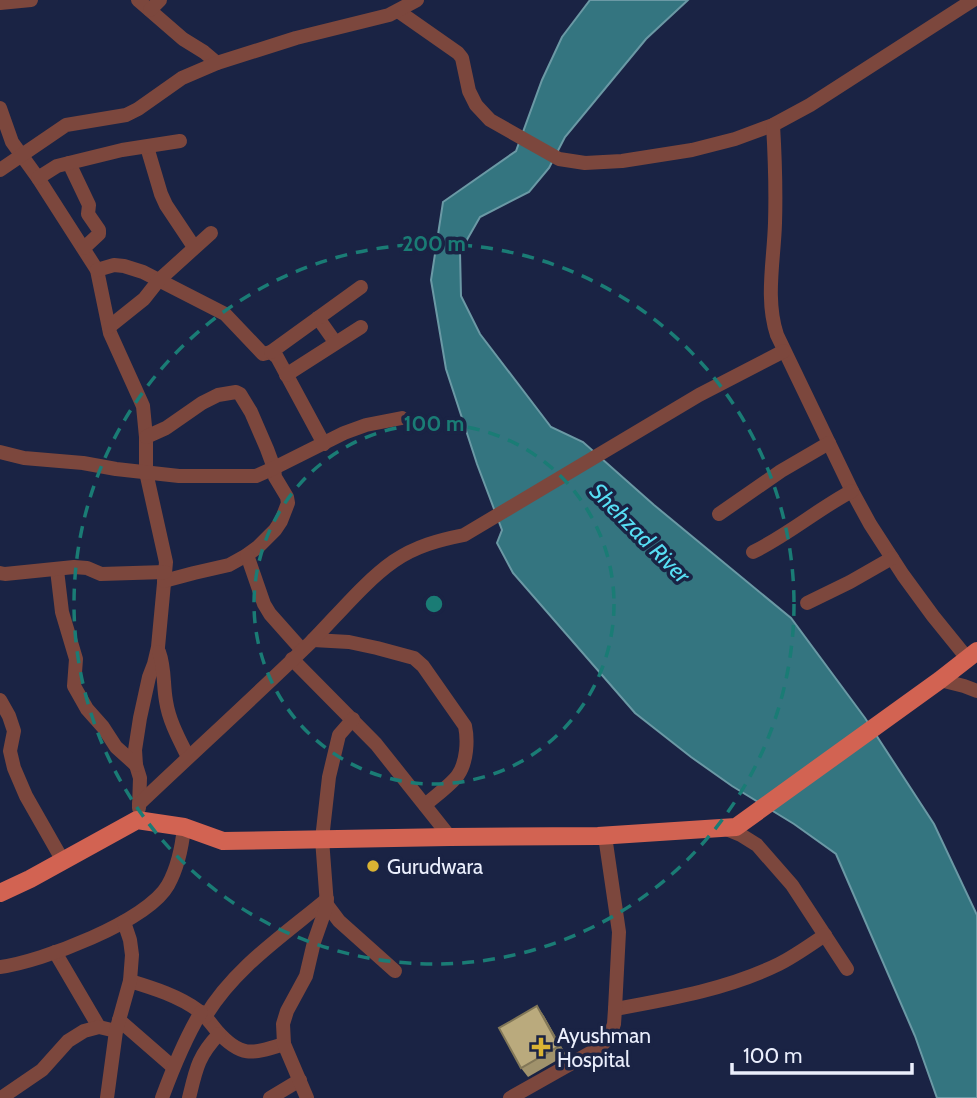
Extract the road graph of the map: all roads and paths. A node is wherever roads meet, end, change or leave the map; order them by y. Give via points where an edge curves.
1 (31, 0) edge
2 (138, 0) edge
3 (417, 0) edge
4 (973, 0) edge
5 (0, 3) edge
6 (155, 5) edge
7 (398, 11) junction
8 (217, 63) junction
9 (0, 108) edge
10 (773, 125) junction
11 (180, 141) dead end
12 (147, 147) junction
13 (22, 154) junction
14 (69, 163) junction
15 (0, 170) edge
16 (38, 178) junction
17 (211, 233) dead end
18 (194, 247) junction
19 (84, 248) junction
20 (97, 270) junction
21 (159, 280) junction
22 (361, 287) dead end
23 (318, 318) junction
24 (109, 327) junction
25 (361, 327) dead end
26 (335, 342) junction
27 (784, 351) junction
28 (271, 352) junction
29 (286, 375) junction
30 (402, 418) dead end
31 (146, 437) junction
32 (829, 443) junction
33 (324, 444) junction
34 (0, 452) edge
35 (274, 468) junction
36 (146, 472) junction
37 (852, 491) junction
38 (719, 514) dead end
39 (753, 552) dead end
40 (247, 555) junction
41 (892, 558) junction
42 (57, 570) junction
43 (165, 577) junction
44 (2, 578) edge
45 (807, 603) dead end
46 (158, 648) junction
47 (302, 650) junction
48 (972, 654) edge
49 (940, 680) junction
50 (977, 691) edge
51 (0, 700) edge
52 (353, 719) junction
53 (188, 757) junction
54 (136, 765) junction
55 (425, 805) junction
56 (138, 812) junction
57 (184, 827) junction
58 (729, 827) junction
59 (605, 836) junction
60 (450, 837) junction
61 (322, 839) junction
62 (63, 861) junction
63 (0, 893) edge
64 (327, 902) junction
65 (124, 922) junction
66 (825, 935) junction
67 (55, 952) junction
68 (0, 967) edge
69 (847, 969) dead end
70 (395, 971) dead end
71 (130, 981) junction
72 (615, 1009) junction
73 (203, 1014) junction
74 (117, 1025) junction
75 (99, 1027) junction
76 (219, 1034) junction
77 (284, 1044) junction
78 (173, 1067) junction
79 (300, 1080) junction
80 (1, 1098) edge
81 (107, 1098) edge
82 (162, 1098) edge
83 (189, 1098) edge
84 (270, 1098) edge
85 (307, 1098) edge
86 (510, 1098) edge

1 - 5 street
2 - 6 street
3 - 7 street
4 - 10 street
6 - 8 street via 183,39
7 - 8 street
7 - 10 street via 458,53 469,92 490,120 559,159 622,162 735,139
8 - 13 street via 182,78 138,110 66,125
9 - 13 street via 12,142
10 - 27 street via 771,305
11 - 12 street
12 - 14 street
12 - 18 street via 166,205
13 - 15 street
13 - 16 street
14 - 16 street
14 - 19 street via 89,205 88,214 99,230
16 - 19 street
17 - 18 street
18 - 21 street
19 - 20 street
20 - 21 street via 124,265
20 - 24 street
21 - 24 street via 144,299
21 - 28 street via 225,314 263,354
22 - 23 street
23 - 26 street
23 - 28 street
24 - 31 street via 143,406
25 - 26 street
26 - 29 street
27 - 32 street
27 - 47 street via 723,381 464,535 415,548 381,571
28 - 29 street
29 - 33 street
30 - 33 street via 366,425
31 - 35 street via 218,395 236,392 251,412
31 - 36 street
32 - 37 street
32 - 38 street
33 - 35 street
34 - 36 street
35 - 36 street via 248,476
35 - 40 street via 288,503 275,530
36 - 43 street via 166,562
37 - 39 street
37 - 41 street
40 - 43 street via 229,565
40 - 47 street via 264,604
41 - 45 street
41 - 48 street via 933,616
42 - 43 street via 74,567 101,574
42 - 44 street
42 - 54 street via 62,612 76,659 74,686 116,747
43 - 46 street
46 - 53 street via 172,725
46 - 54 street via 139,718
47 - 52 street
47 - 53 street
47 - 55 street via 349,642 414,657 423,666 467,733 465,760 458,775
48 - 49 main road
49 - 50 street
49 - 58 main road
51 - 62 street via 14,730 10,751 14,768
52 - 55 street
52 - 61 street via 336,744
53 - 56 street
54 - 56 street
55 - 60 street
56 - 57 main road
56 - 62 main road
57 - 61 main road via 223,841
57 - 65 street via 168,885 144,910
58 - 59 main road
58 - 66 street via 757,845 792,884
59 - 60 main road
59 - 72 street via 619,932
60 - 61 main road
61 - 64 street
62 - 63 main road
64 - 70 street via 339,920
64 - 73 street via 245,967
64 - 77 street via 306,976 283,1024
65 - 67 street
65 - 71 street via 132,955
66 - 69 street
66 - 72 street via 781,963 736,981
67 - 68 street
67 - 75 street
71 - 73 street via 181,1000
71 - 74 street
72 - 86 street via 609,1038 597,1049
73 - 76 street
73 - 78 street
74 - 75 street
74 - 78 street
74 - 81 street
75 - 80 street via 68,1041 42,1070
76 - 77 street via 247,1052
76 - 83 street via 202,1054
77 - 79 street
78 - 82 street
79 - 84 street
79 - 85 street

